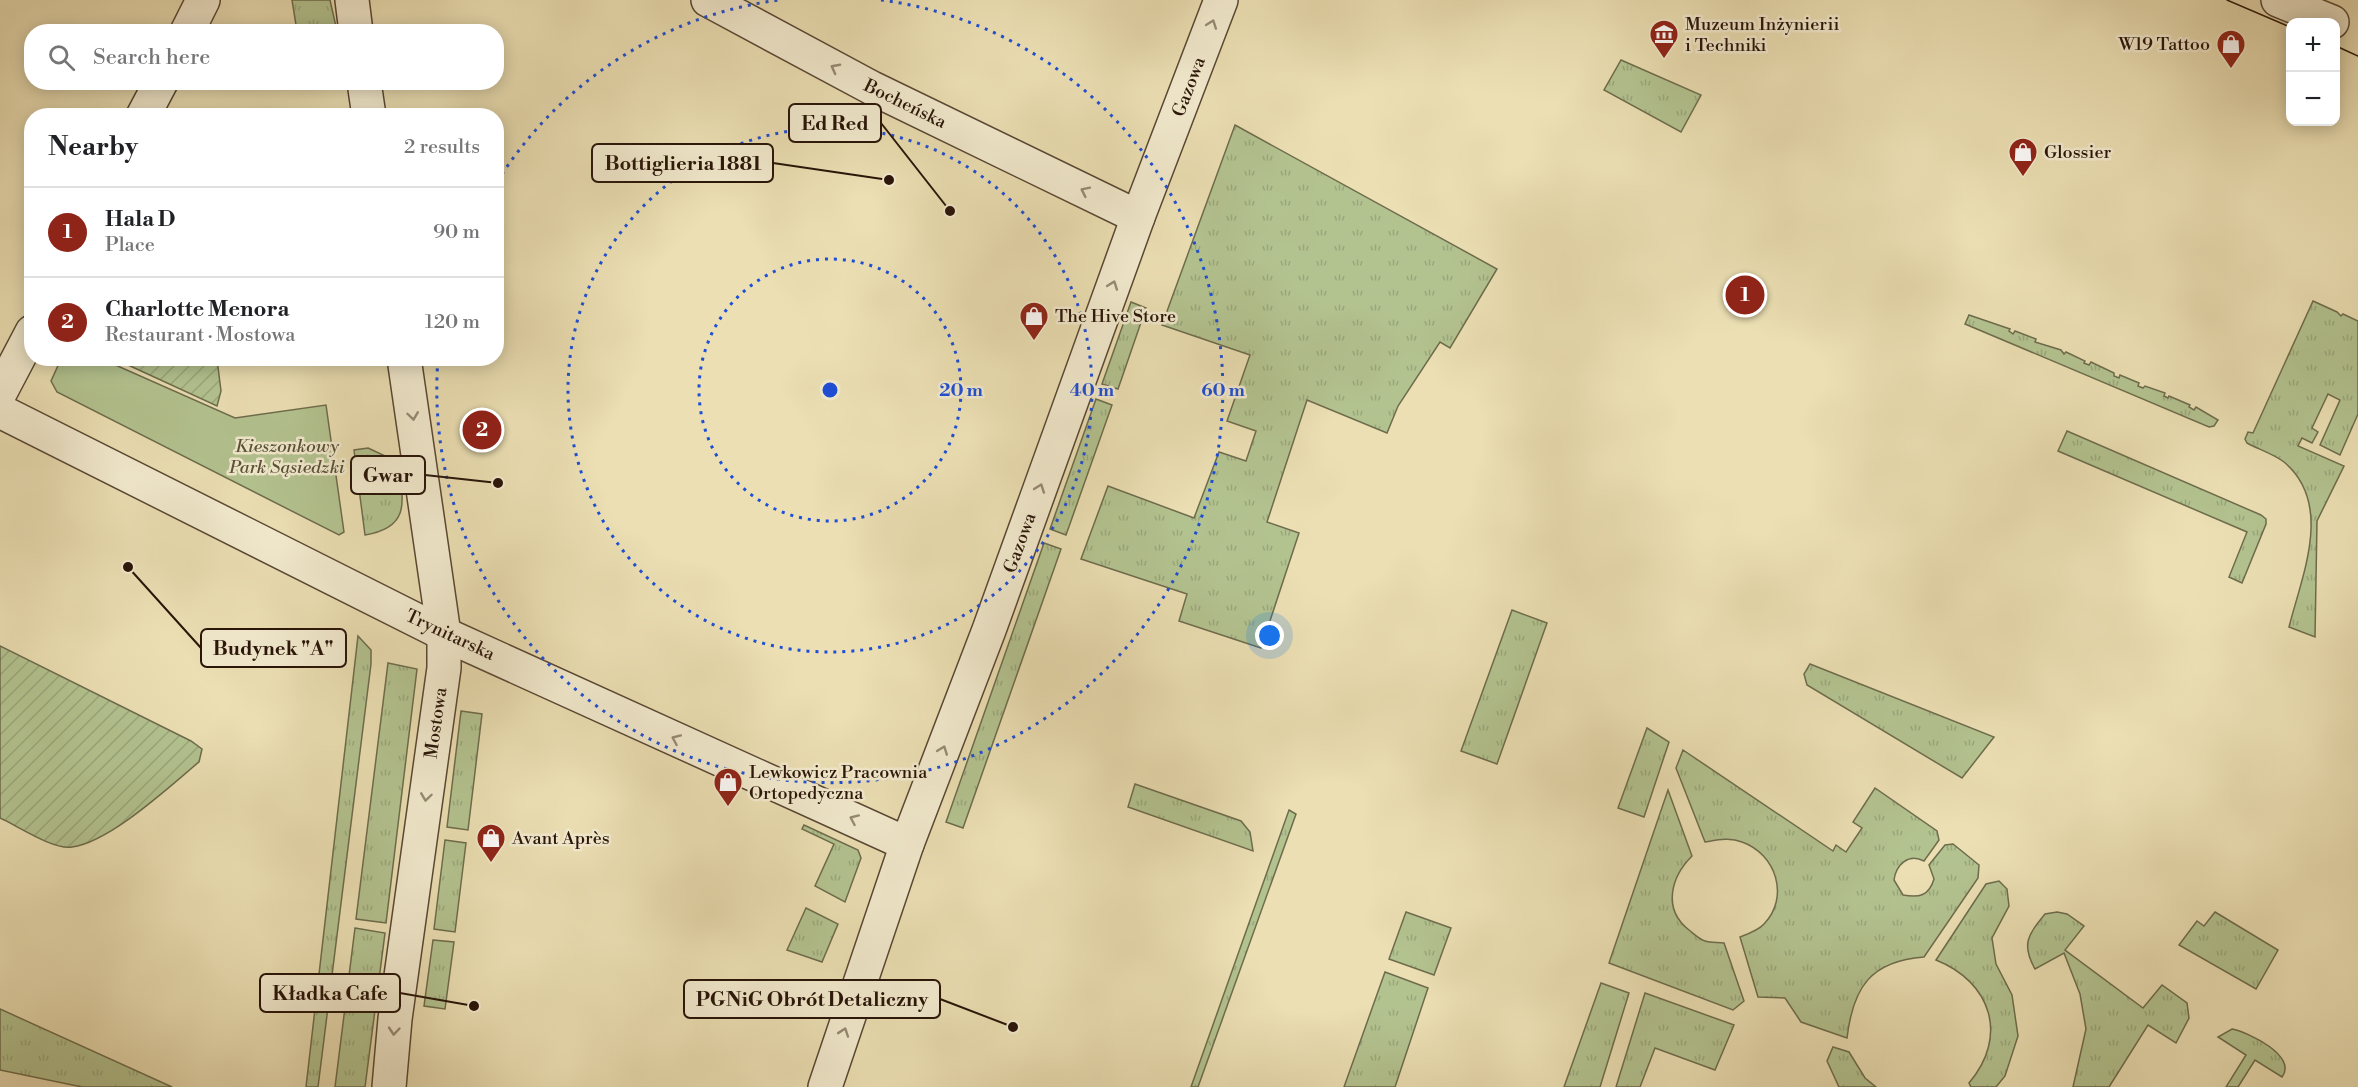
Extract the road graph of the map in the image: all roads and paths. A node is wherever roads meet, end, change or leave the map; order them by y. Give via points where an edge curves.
1 (203, 0) edge
2 (352, 0) edge
3 (708, 0) edge
4 (1221, 0) edge
5 (2278, 0) edge
6 (2322, 18) edge
7 (191, 24) edge
8 (355, 24) edge
9 (2340, 26) edge
10 (2358, 33) edge
11 (156, 90) edge
12 (365, 90) edge
13 (147, 108) edge
14 (368, 108) edge
15 (1138, 217) junction
16 (24, 347) edge
17 (405, 366) edge
18 (0, 393) edge
19 (0, 411) edge
20 (444, 634) junction
21 (907, 844) junction
22 (389, 1087) edge
23 (825, 1087) edge

1 - 7 street
2 - 8 street
15 -> 3 street, Bocheńska via 872,88
15 -> 4 street, Gazowa
5 - 6 street
9 - 10 street
11 - 13 street
12 - 14 street
21 -> 15 street, Gazowa
16 - 18 street
17 -> 20 street, Mostowa
19 - 20 street, Trynitarska
21 -> 20 street, Trynitarska
20 -> 22 street, Mostowa via 444,668
23 -> 21 street, Gazowa

